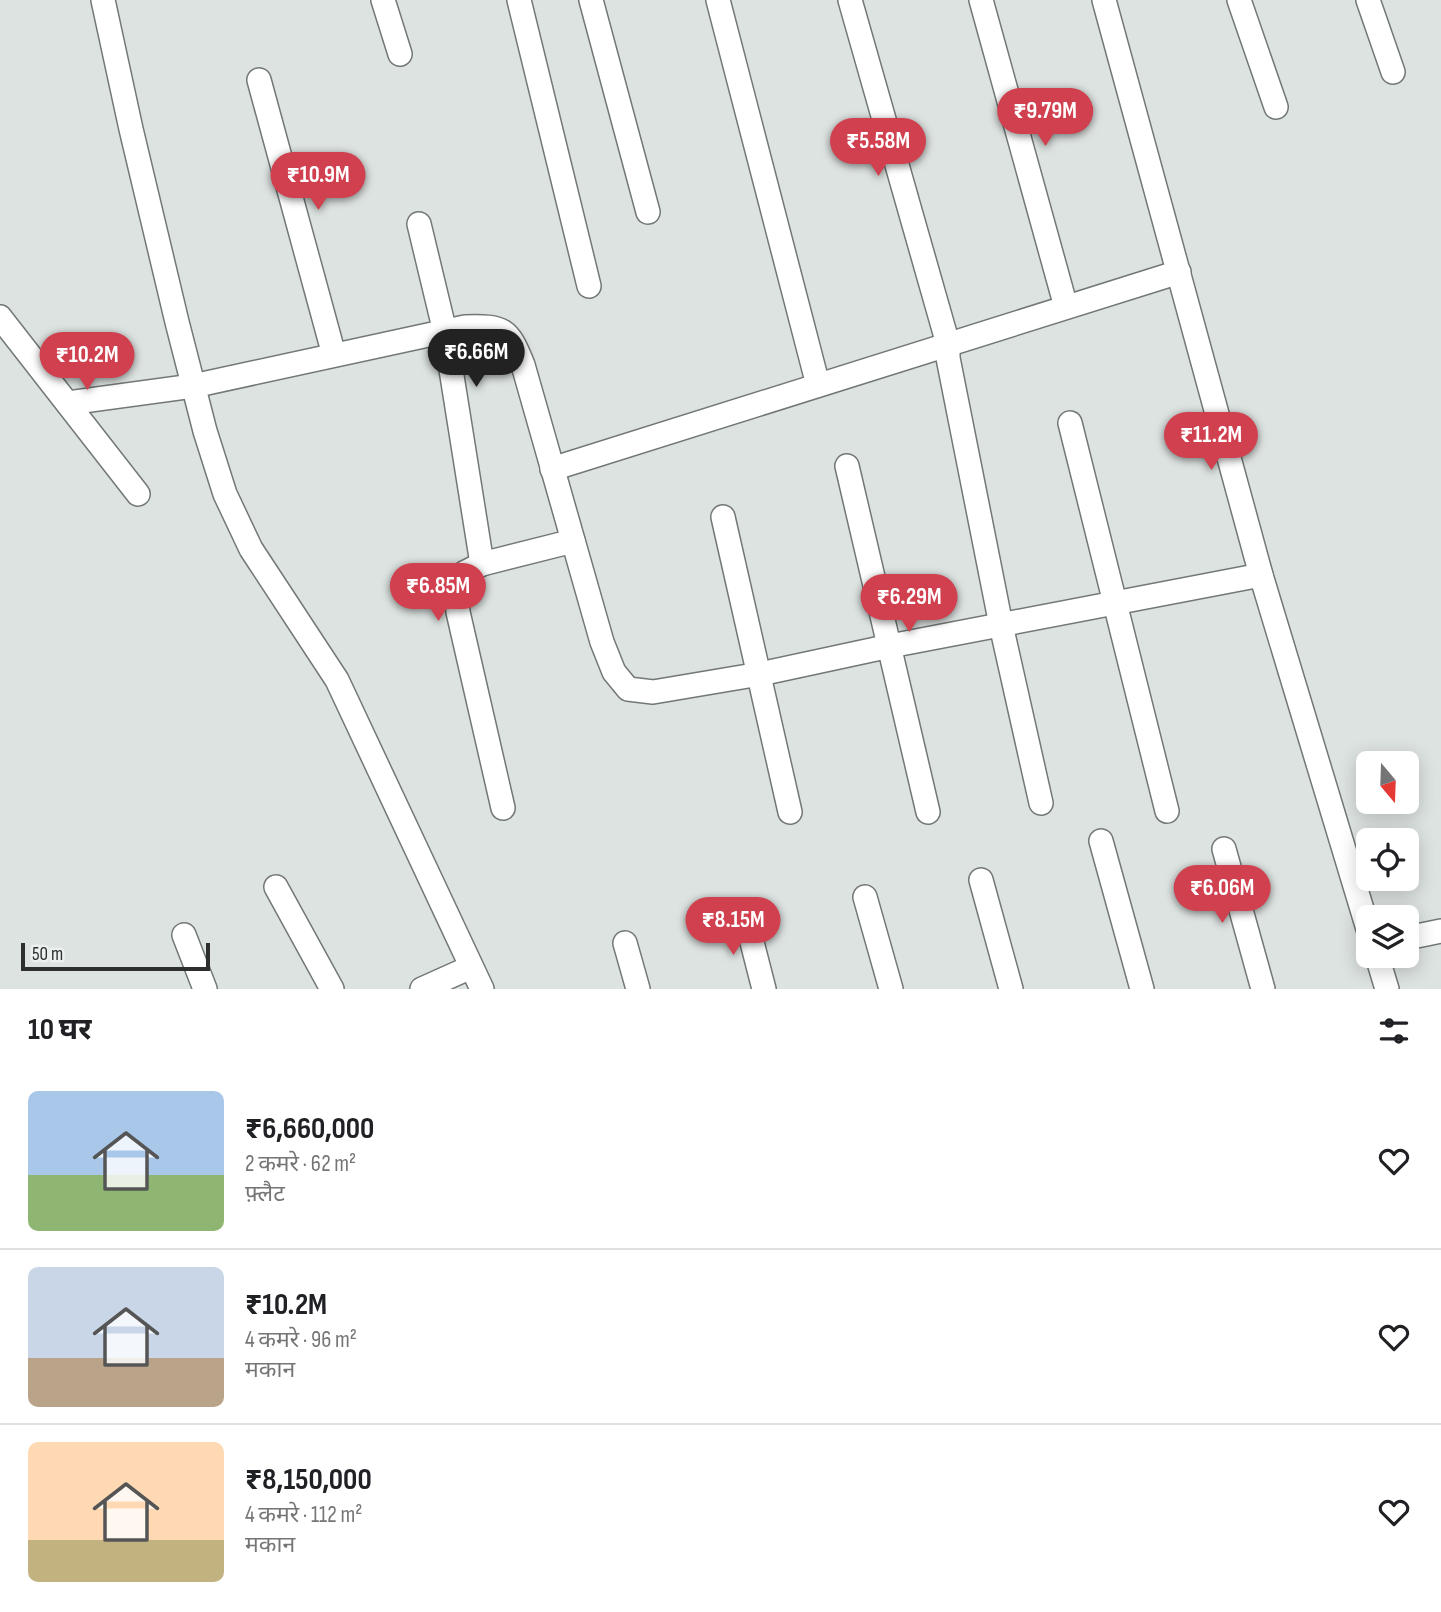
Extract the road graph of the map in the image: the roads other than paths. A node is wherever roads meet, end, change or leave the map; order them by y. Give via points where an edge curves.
1 (103, 0) edge
2 (383, 0) edge
3 (519, 0) edge
4 (591, 0) edge
5 (718, 0) edge
6 (851, 0) edge
7 (981, 0) edge
8 (1104, 0) edge
9 (1238, 0) edge
10 (1368, 0) edge
11 (400, 54) dead end
12 (1393, 72) dead end
13 (259, 80) dead end
14 (1276, 107) dead end
15 (648, 212) dead end
16 (419, 224) dead end
17 (1179, 272) junction
18 (589, 286) dead end
19 (1066, 307) junction
20 (0, 317) edge
21 (445, 332) junction
22 (948, 344) junction
23 (334, 355) junction
24 (818, 385) junction
25 (193, 386) junction
26 (68, 403) junction
27 (1070, 423) dead end
28 (847, 466) dead end
29 (552, 469) junction
30 (138, 494) dead end
31 (723, 517) dead end
32 (573, 541) junction
33 (482, 564) junction
34 (1261, 575) junction
35 (1115, 604) junction
36 (1001, 625) junction
37 (890, 646) junction
38 (760, 674) junction
39 (1041, 803) dead end
40 (503, 808) dead end
41 (1167, 811) dead end
42 (790, 812) dead end
43 (928, 812) dead end
44 (1101, 841) dead end
45 (1224, 849) dead end
46 (981, 880) dead end
47 (276, 887) dead end
48 (866, 897) dead end
49 (1361, 905) edge
50 (745, 915) dead end
51 (1441, 931) edge
52 (184, 935) dead end
53 (1419, 936) edge
54 (625, 943) dead end
55 (471, 967) junction
56 (1381, 968) edge
57 (205, 989) edge
58 (332, 989) edge
59 (422, 989) edge
60 (482, 989) edge
61 (638, 989) edge
62 (764, 989) edge
63 (891, 989) edge
64 (1011, 989) edge
65 (1142, 989) edge
66 (1263, 989) edge
67 (1387, 989) edge

1 - 25 street
2 - 11 street
3 - 18 street
4 - 15 street
5 - 24 street
6 - 22 street
7 - 19 street
8 - 17 street
9 - 14 street
10 - 12 street
13 - 23 street
16 - 21 street
17 - 19 street
17 - 34 street
19 - 22 street
20 - 26 street
21 - 23 street
21 - 29 street via 495,326 513,340
21 - 33 street
22 - 24 street
22 - 36 street
23 - 25 street
24 - 29 street
25 - 26 street
25 - 55 street via 225,494 246,538 337,680
26 - 30 street
27 - 35 street
28 - 37 street
29 - 32 street
31 - 38 street
32 - 33 street
32 - 38 street via 602,642 614,672 628,689 653,692
33 - 40 street via 464,573 457,589 458,612
34 - 35 street
34 - 49 street
35 - 36 street
35 - 41 street
36 - 37 street
36 - 39 street
37 - 38 street
37 - 43 street
38 - 42 street
44 - 65 street
45 - 66 street
46 - 64 street
47 - 58 street
48 - 63 street
50 - 62 street
51 - 53 street
52 - 57 street
54 - 61 street
55 - 59 street
55 - 60 street
56 - 67 street

